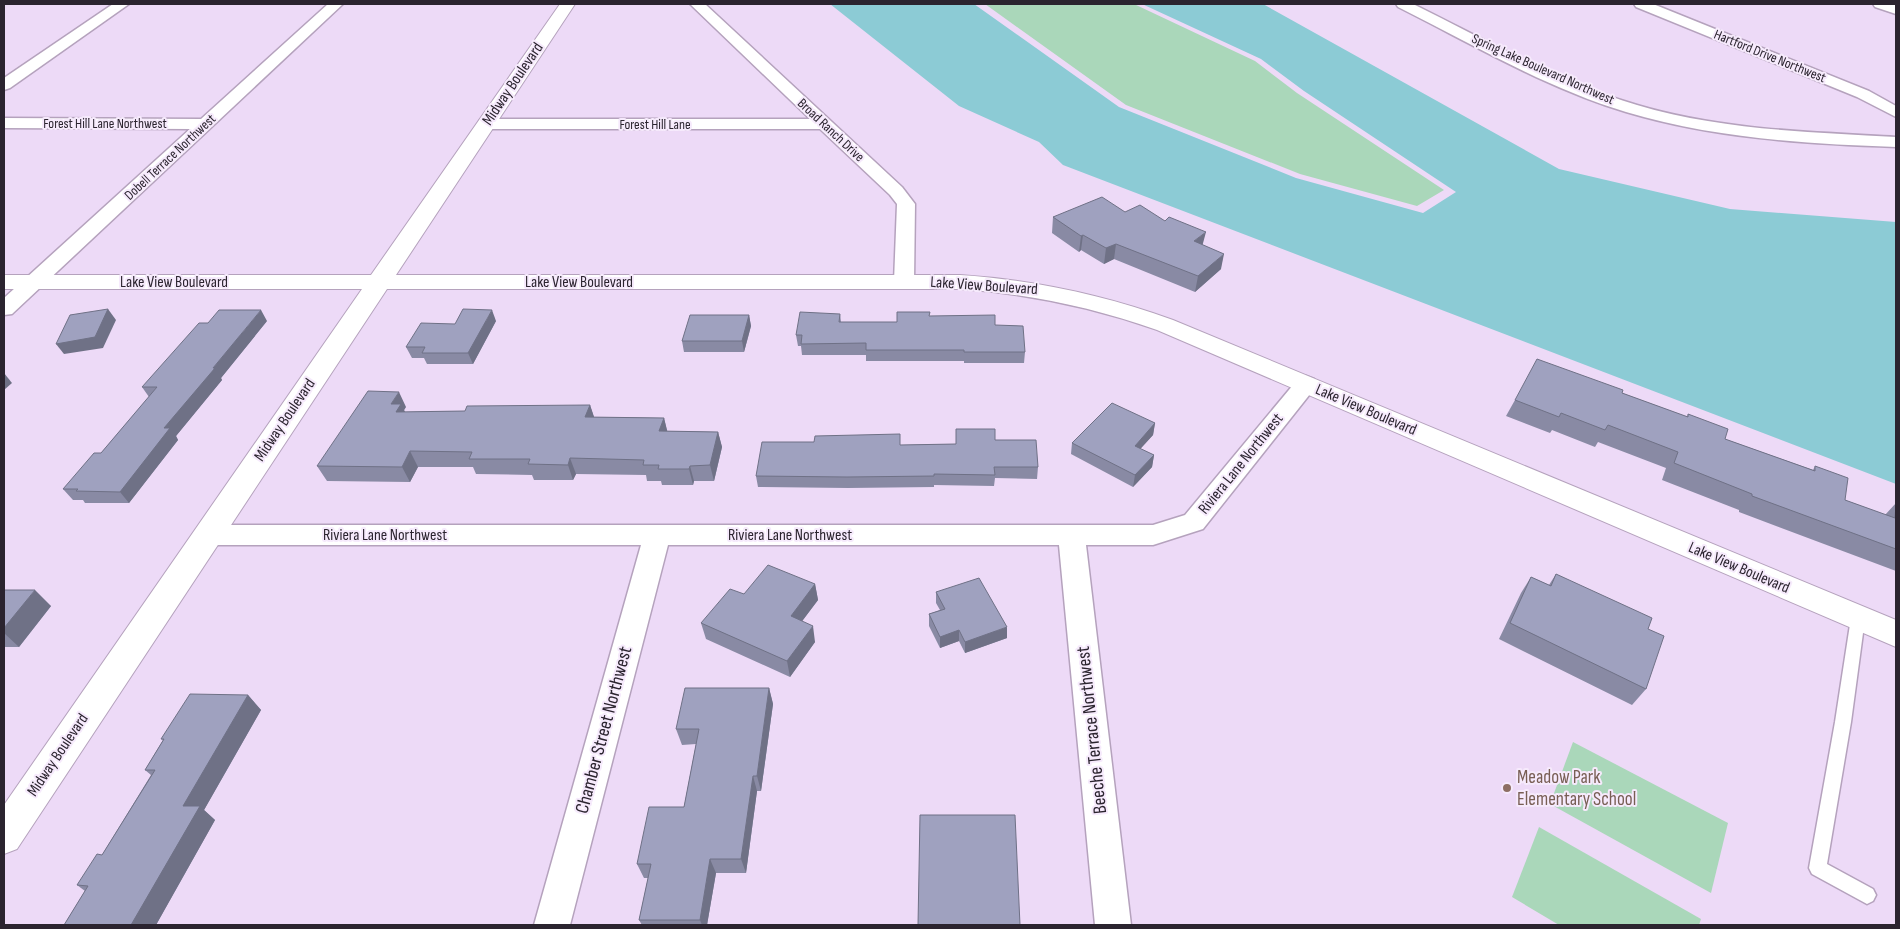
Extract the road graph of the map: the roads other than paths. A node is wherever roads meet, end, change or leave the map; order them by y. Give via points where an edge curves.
1 (122, 4) edge
2 (336, 4) edge
3 (567, 4) edge
4 (697, 4) edge
5 (1403, 4) edge
6 (1641, 4) edge
7 (1880, 4) edge
8 (1896, 10) edge
9 (4, 85) edge
10 (1896, 112) edge
11 (4, 123) edge
12 (206, 124) junction
13 (486, 124) junction
14 (825, 124) junction
15 (1896, 142) edge
16 (4, 282) edge
17 (34, 282) junction
18 (379, 282) junction
19 (904, 282) junction
20 (4, 309) edge
21 (1306, 384) junction
22 (207, 535) junction
23 (657, 535) junction
24 (1071, 535) junction
25 (1858, 618) junction
26 (1896, 634) edge
27 (4, 836) edge
28 (1867, 895) dead end
29 (552, 925) edge
30 (1113, 925) edge

1 - 9 street
2 - 12 street, Dobell Terrace Northwest
3 - 13 street, Midway Boulevard
4 - 14 street, Broad Ranch Drive
5 - 15 street, Spring Lake Boulevard Northwest via 1580,89 1657,115 1762,134
6 - 10 street, Hartford Drive Northwest via 1863,94
7 - 8 street
11 - 12 street, Forest Hill Lane Northwest
12 - 17 street, Dobell Terrace Northwest
13 - 14 street, Forest Hill Lane
13 - 18 street, Midway Boulevard
14 - 19 street, Broad Ranch Drive via 906,204
16 - 17 street, Lake View Boulevard
17 - 18 street, Lake View Boulevard
17 - 20 street, Dobell Terrace Northwest
18 - 19 street, Lake View Boulevard
18 - 22 street, Midway Boulevard
19 - 21 street, Lake View Boulevard via 1003,285 1098,302 1165,325
21 - 24 street, Riviera Lane Northwest via 1194,522 1153,535
21 - 25 street, Lake View Boulevard
22 - 23 street, Riviera Lane Northwest
22 - 27 street, Midway Boulevard
23 - 24 street, Riviera Lane Northwest
23 - 29 street, Chamber Street Northwest
24 - 30 street, Beeche Terrace Northwest
25 - 26 street, Lake View Boulevard
25 - 28 lane via 1818,868

